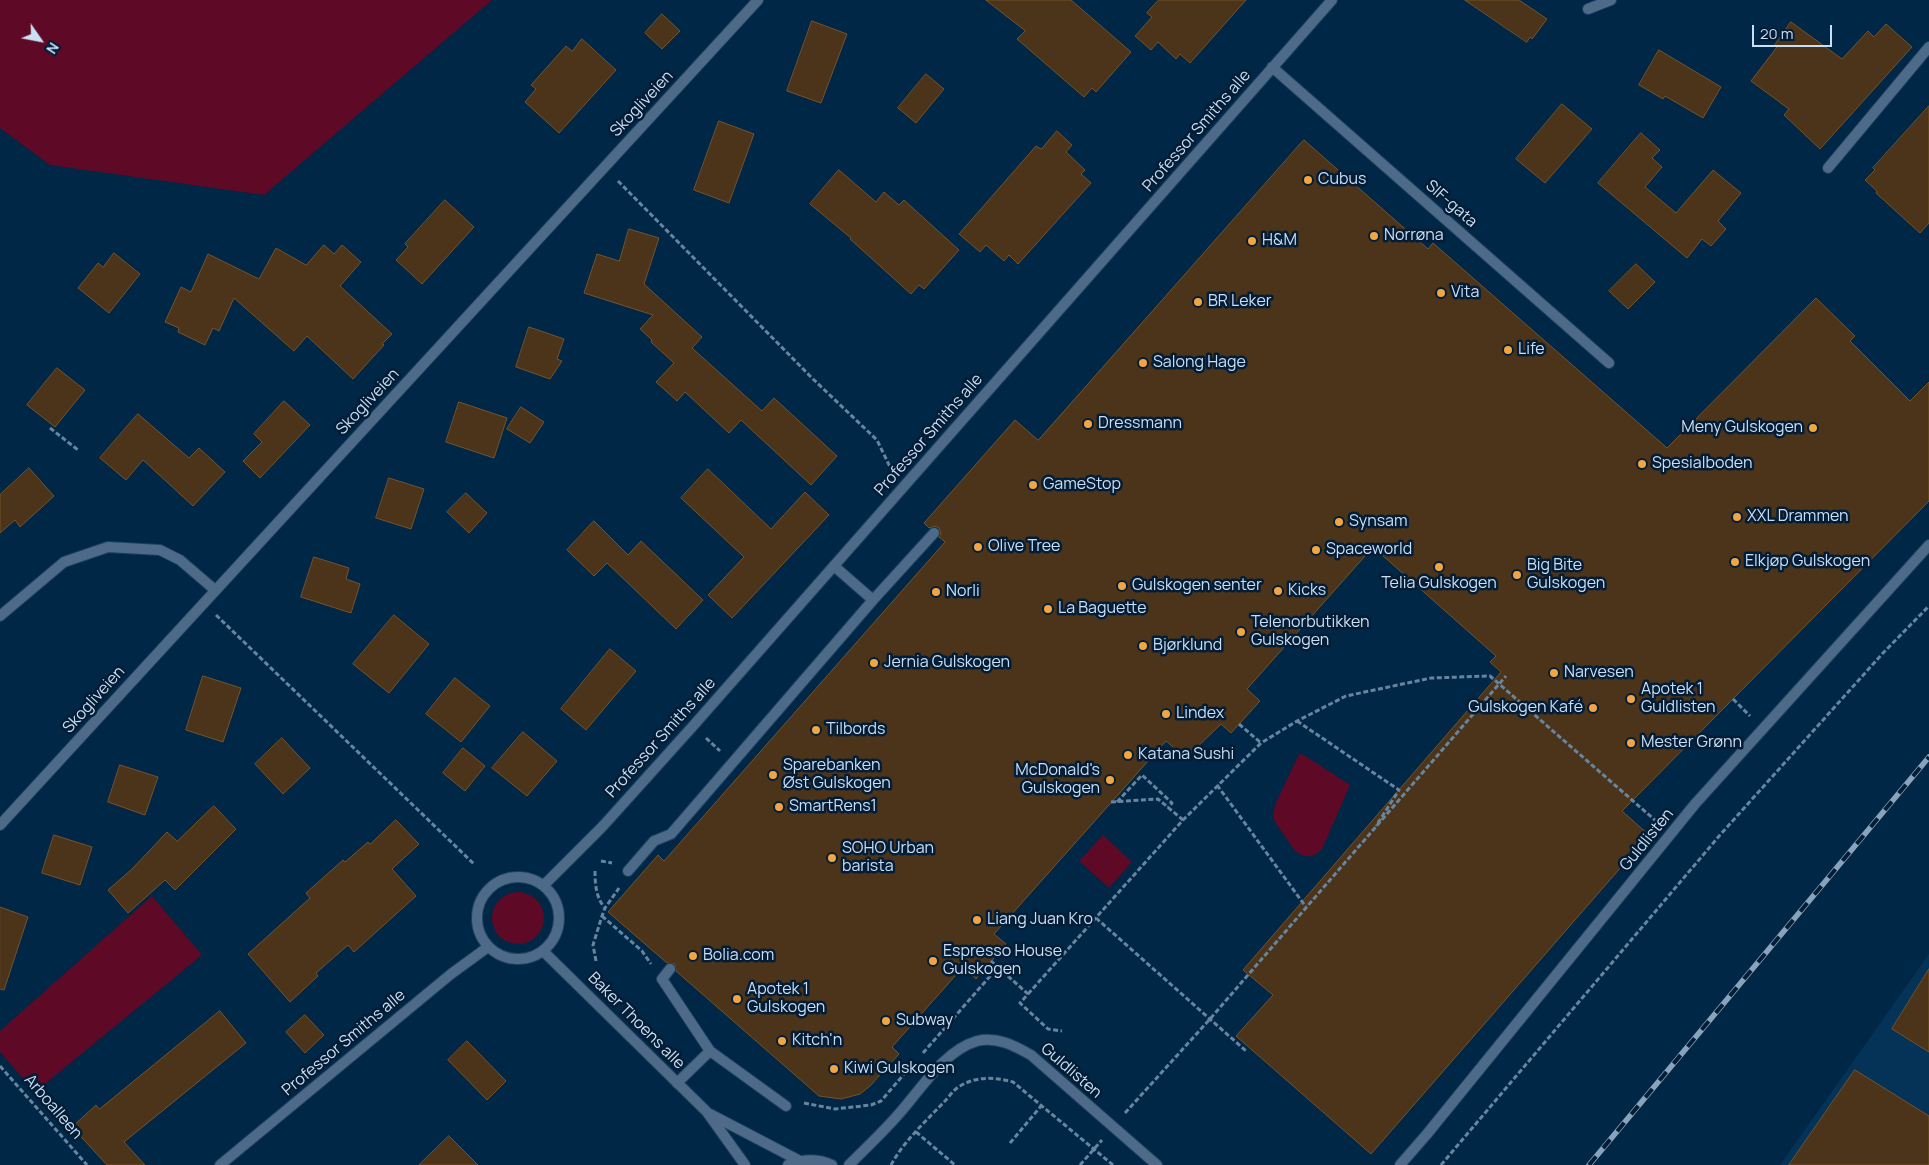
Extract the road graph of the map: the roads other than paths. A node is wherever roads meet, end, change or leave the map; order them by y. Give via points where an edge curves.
1 (758, 0) edge
2 (1332, 0) edge
3 (1611, 0) edge
4 (1588, 10) dead end
5 (1929, 47) edge
6 (1272, 68) junction
7 (1828, 168) dead end
8 (1609, 362) dead end
9 (934, 533) dead end
10 (1929, 545) edge
11 (834, 566) junction
12 (215, 590) junction
13 (873, 600) junction
14 (0, 616) edge
15 (0, 825) edge
16 (628, 871) road end
17 (544, 885) junction
18 (488, 947) junction
19 (543, 951) junction
20 (670, 969) dead end
21 (710, 1051) junction
22 (677, 1083) junction
23 (786, 1106) road end
24 (707, 1112) junction
25 (800, 1161) junction
26 (220, 1165) edge
27 (745, 1165) edge
28 (788, 1165) edge
29 (832, 1165) edge
30 (849, 1165) edge
31 (1157, 1165) edge
32 (1400, 1165) edge

1 - 12 street, Skogliveien
2 - 6 street, Professor Smiths alle
3 - 4 street
5 - 7 street
6 - 8 street, SIF-gata
6 - 11 street, Professor Smiths alle
9 - 13 street
10 - 32 street, Guldlisten via 1671,834
11 - 13 street
11 - 17 street, Professor Smiths alle via 609,819
12 - 14 street via 180,560 160,550 108,547 64,562
12 - 15 street, Skogliveien
13 - 16 street via 671,834 654,841
17 - 18 street via 520,878 507,879 485,895 477,921 480,935
17 - 19 street via 557,907 558,919 554,937
18 - 19 street via 498,954 521,959
18 - 26 street, Professor Smiths alle
19 - 22 street, Baker Thoens alle
20 - 21 street via 662,979
21 - 22 street
21 - 23 street
22 - 24 street, Baker Thoens alle
24 - 25 street, Baker Thoens alle
24 - 27 street, Baker Thoens alle
25 - 28 street
25 - 29 street via 816,1160
30 - 31 street, Guldlisten via 946,1061 963,1047 995,1040 1031,1055

